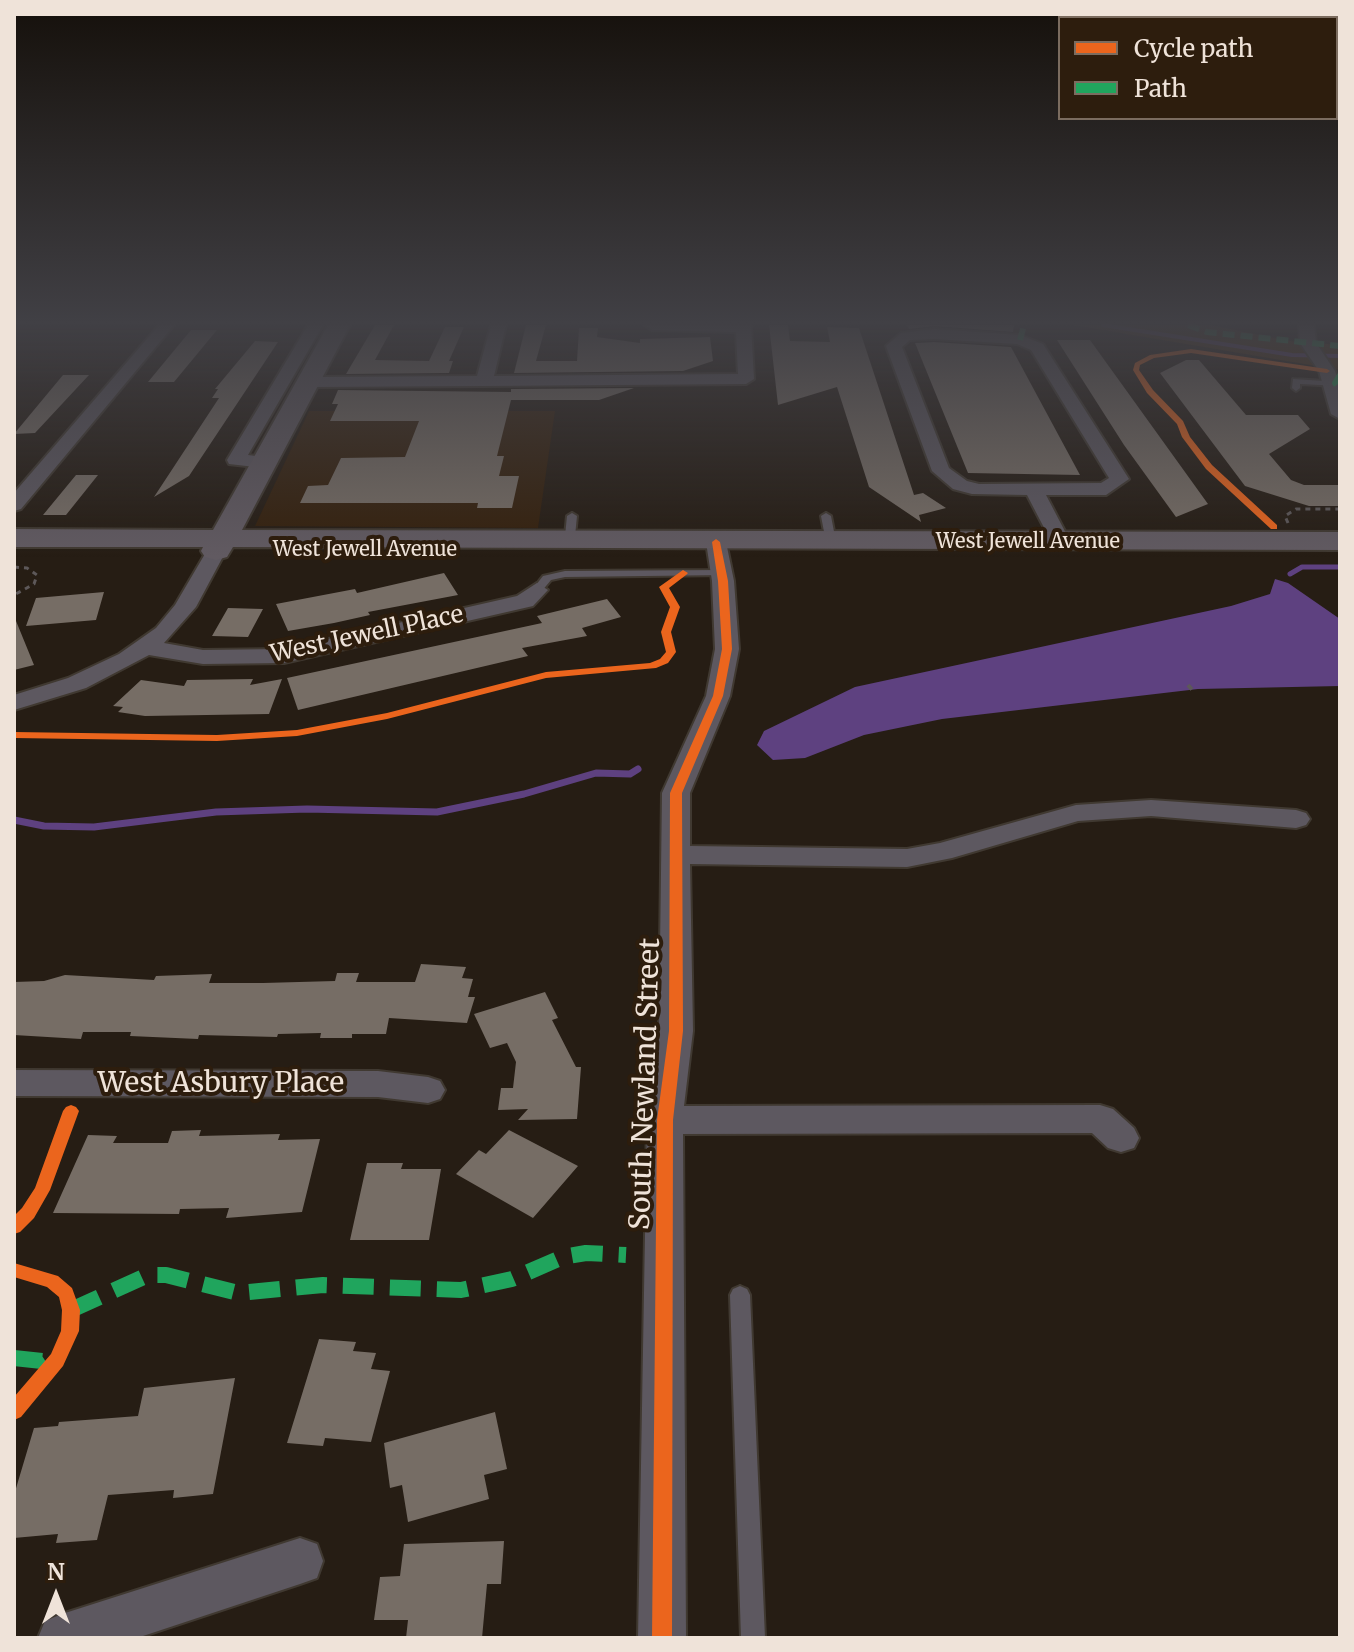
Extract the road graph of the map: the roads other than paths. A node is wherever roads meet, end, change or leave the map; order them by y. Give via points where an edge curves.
1 (101, 402) edge
2 (270, 402) edge
3 (297, 402) edge
4 (915, 402) edge
5 (1071, 402) edge
6 (264, 462) junction
7 (1034, 490) junction
8 (14, 505) edge
9 (14, 538) edge
10 (1060, 541) junction
11 (1340, 541) edge
12 (220, 544) junction
13 (14, 551) edge
14 (719, 558) junction
15 (537, 590) joint
16 (145, 647) junction
17 (14, 703) edge
18 (1296, 819) dead end
19 (676, 855) junction
20 (14, 1083) edge
21 (428, 1090) dead end
22 (665, 1120) junction
23 (1121, 1138) dead end
24 (740, 1295) dead end
25 (300, 1561) dead end
26 (62, 1638) edge
27 (662, 1638) edge
28 (753, 1638) edge

1 - 8 street
2 - 6 street via 236,460
3 - 6 main road
4 - 7 street via 941,471 960,485 979,490
5 - 7 street via 1119,479 1106,489
6 - 12 main road
7 - 10 street
9 - 12 main road, West Jewell Avenue
10 - 11 main road, West Jewell Avenue
10 - 14 main road, West Jewell Avenue via 829,529
12 - 13 main road, West Jewell Avenue
12 - 14 main road, West Jewell Avenue via 629,549
12 - 14 main road, West Jewell Avenue via 571,526
12 - 16 street via 185,607
14 - 15 lane via 565,574 547,578
14 - 19 street, South Newland Street via 727,649 718,696 676,793
15 - 16 street, West Jewell Place via 525,601 284,656 203,657
16 - 17 street via 77,683
18 - 19 street via 1151,808 1076,813 907,858
19 - 22 street, South Newland Street via 676,1031
20 - 21 street, West Asbury Place via 378,1084
22 - 23 street via 1100,1119
22 - 27 street, South Newland Street
24 - 28 lane
25 - 26 street

